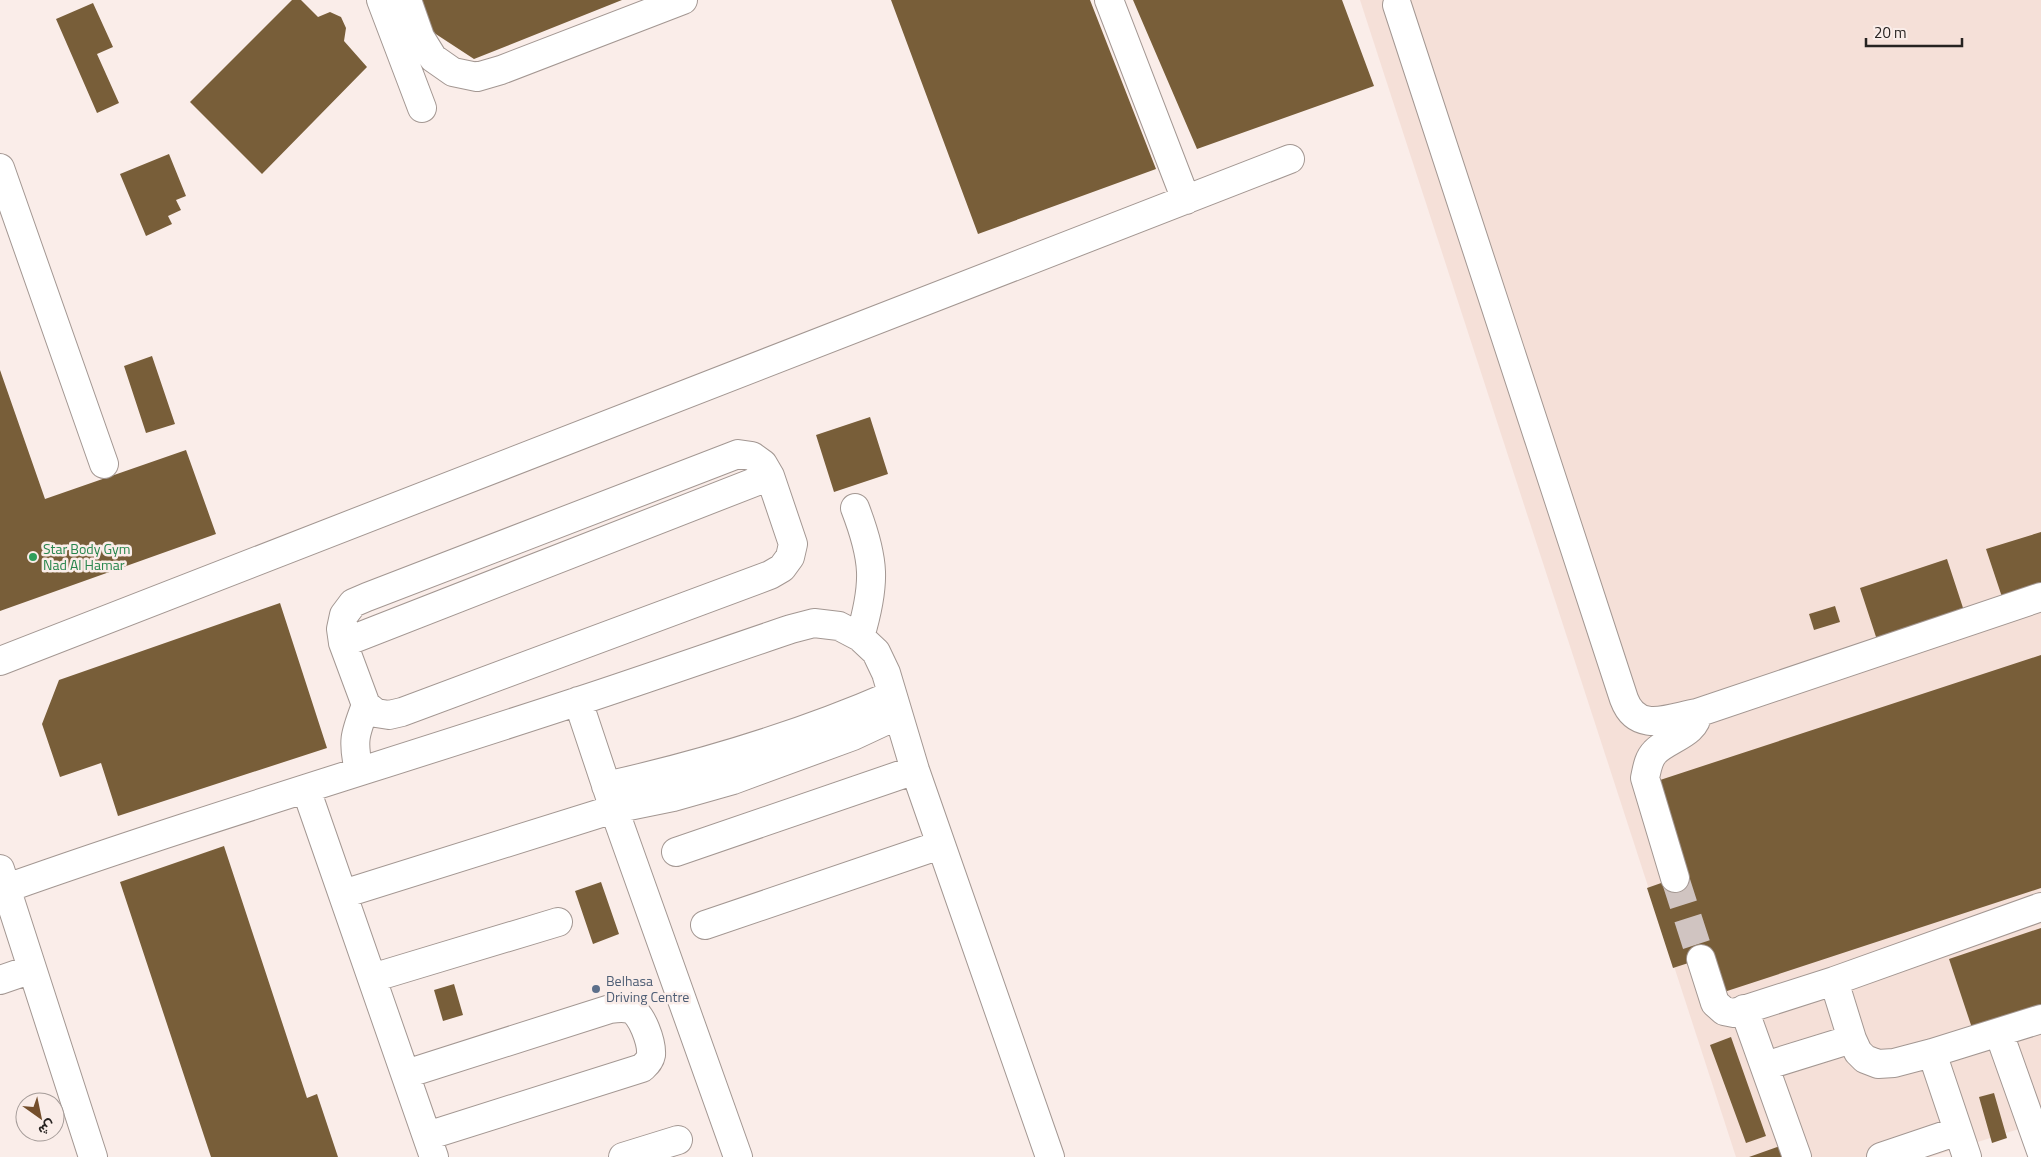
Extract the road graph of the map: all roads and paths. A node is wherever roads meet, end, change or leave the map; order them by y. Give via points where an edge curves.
1 (381, 0) edge
2 (407, 0) edge
3 (683, 0) edge
4 (1109, 0) edge
5 (1397, 5) dead end
6 (422, 108) dead end
7 (1290, 158) dead end
8 (0, 168) edge
9 (1186, 200) junction
10 (104, 464) dead end
11 (855, 508) dead end
12 (2041, 597) edge
13 (860, 637) junction
14 (0, 661) edge
15 (578, 701) junction
16 (366, 705) junction
17 (895, 705) junction
18 (1698, 713) junction
19 (915, 770) junction
20 (359, 771) junction
21 (306, 789) junction
22 (610, 798) junction
23 (940, 845) junction
24 (676, 852) dead end
25 (3, 878) edge
26 (1675, 878) tunnel mouth
27 (343, 894) junction
28 (2041, 907) edge
29 (558, 922) dead end
30 (705, 926) dead end
31 (1701, 959) tunnel mouth
32 (32, 969) junction
33 (372, 978) junction
34 (0, 980) edge
35 (1834, 981) junction
36 (1744, 1009) junction
37 (2041, 1019) edge
38 (1999, 1033) junction
39 (1852, 1039) junction
40 (1932, 1053) junction
41 (1765, 1066) junction
42 (406, 1074) junction
43 (1958, 1132) junction
44 (678, 1140) dead end
45 (430, 1146) edge
46 (2041, 1151) edge
47 (93, 1157) edge
48 (623, 1157) edge
49 (738, 1157) edge
50 (1050, 1157) edge
51 (1797, 1157) edge
52 (1881, 1157) edge
53 (1966, 1157) edge

1 - 6 street
2 - 3 street via 420,37 433,58 453,72 477,77
4 - 9 street
5 - 18 street via 1628,710 1646,722
7 - 9 street
8 - 10 street
9 - 14 street
11 - 13 street via 867,539 872,572 870,605
12 - 18 street
13 - 15 street via 839,626 814,623
13 - 17 street via 876,652 886,672
15 - 20 street
15 - 22 street
16 - 16 street via 343,643 770,476 793,544 790,557 782,568 770,575 402,712 376,713
16 - 20 street via 354,738
17 - 19 street
17 - 22 street via 848,714 667,772
18 - 26 street via 1693,726 1654,753 1647,765 1645,778
19 - 23 street
19 - 24 street
20 - 21 street
21 - 25 street via 78,863
21 - 27 street
22 - 27 street
22 - 49 street
23 - 30 street
23 - 50 street
25 - 32 street
27 - 33 street
28 - 35 street
29 - 33 street
31 - 36 street via 1715,1004 1734,1013
32 - 34 street
32 - 47 street
33 - 42 street
35 - 36 street
35 - 39 street
36 - 41 street
37 - 38 street
38 - 40 street
38 - 46 street
39 - 40 street via 1865,1059 1878,1064
39 - 41 street
40 - 43 street
41 - 51 street
42 - 45 street
42 - 45 street via 620,1007 631,1009 640,1017 644,1027 651,1053 642,1068
43 - 52 street
43 - 53 street
44 - 48 street

